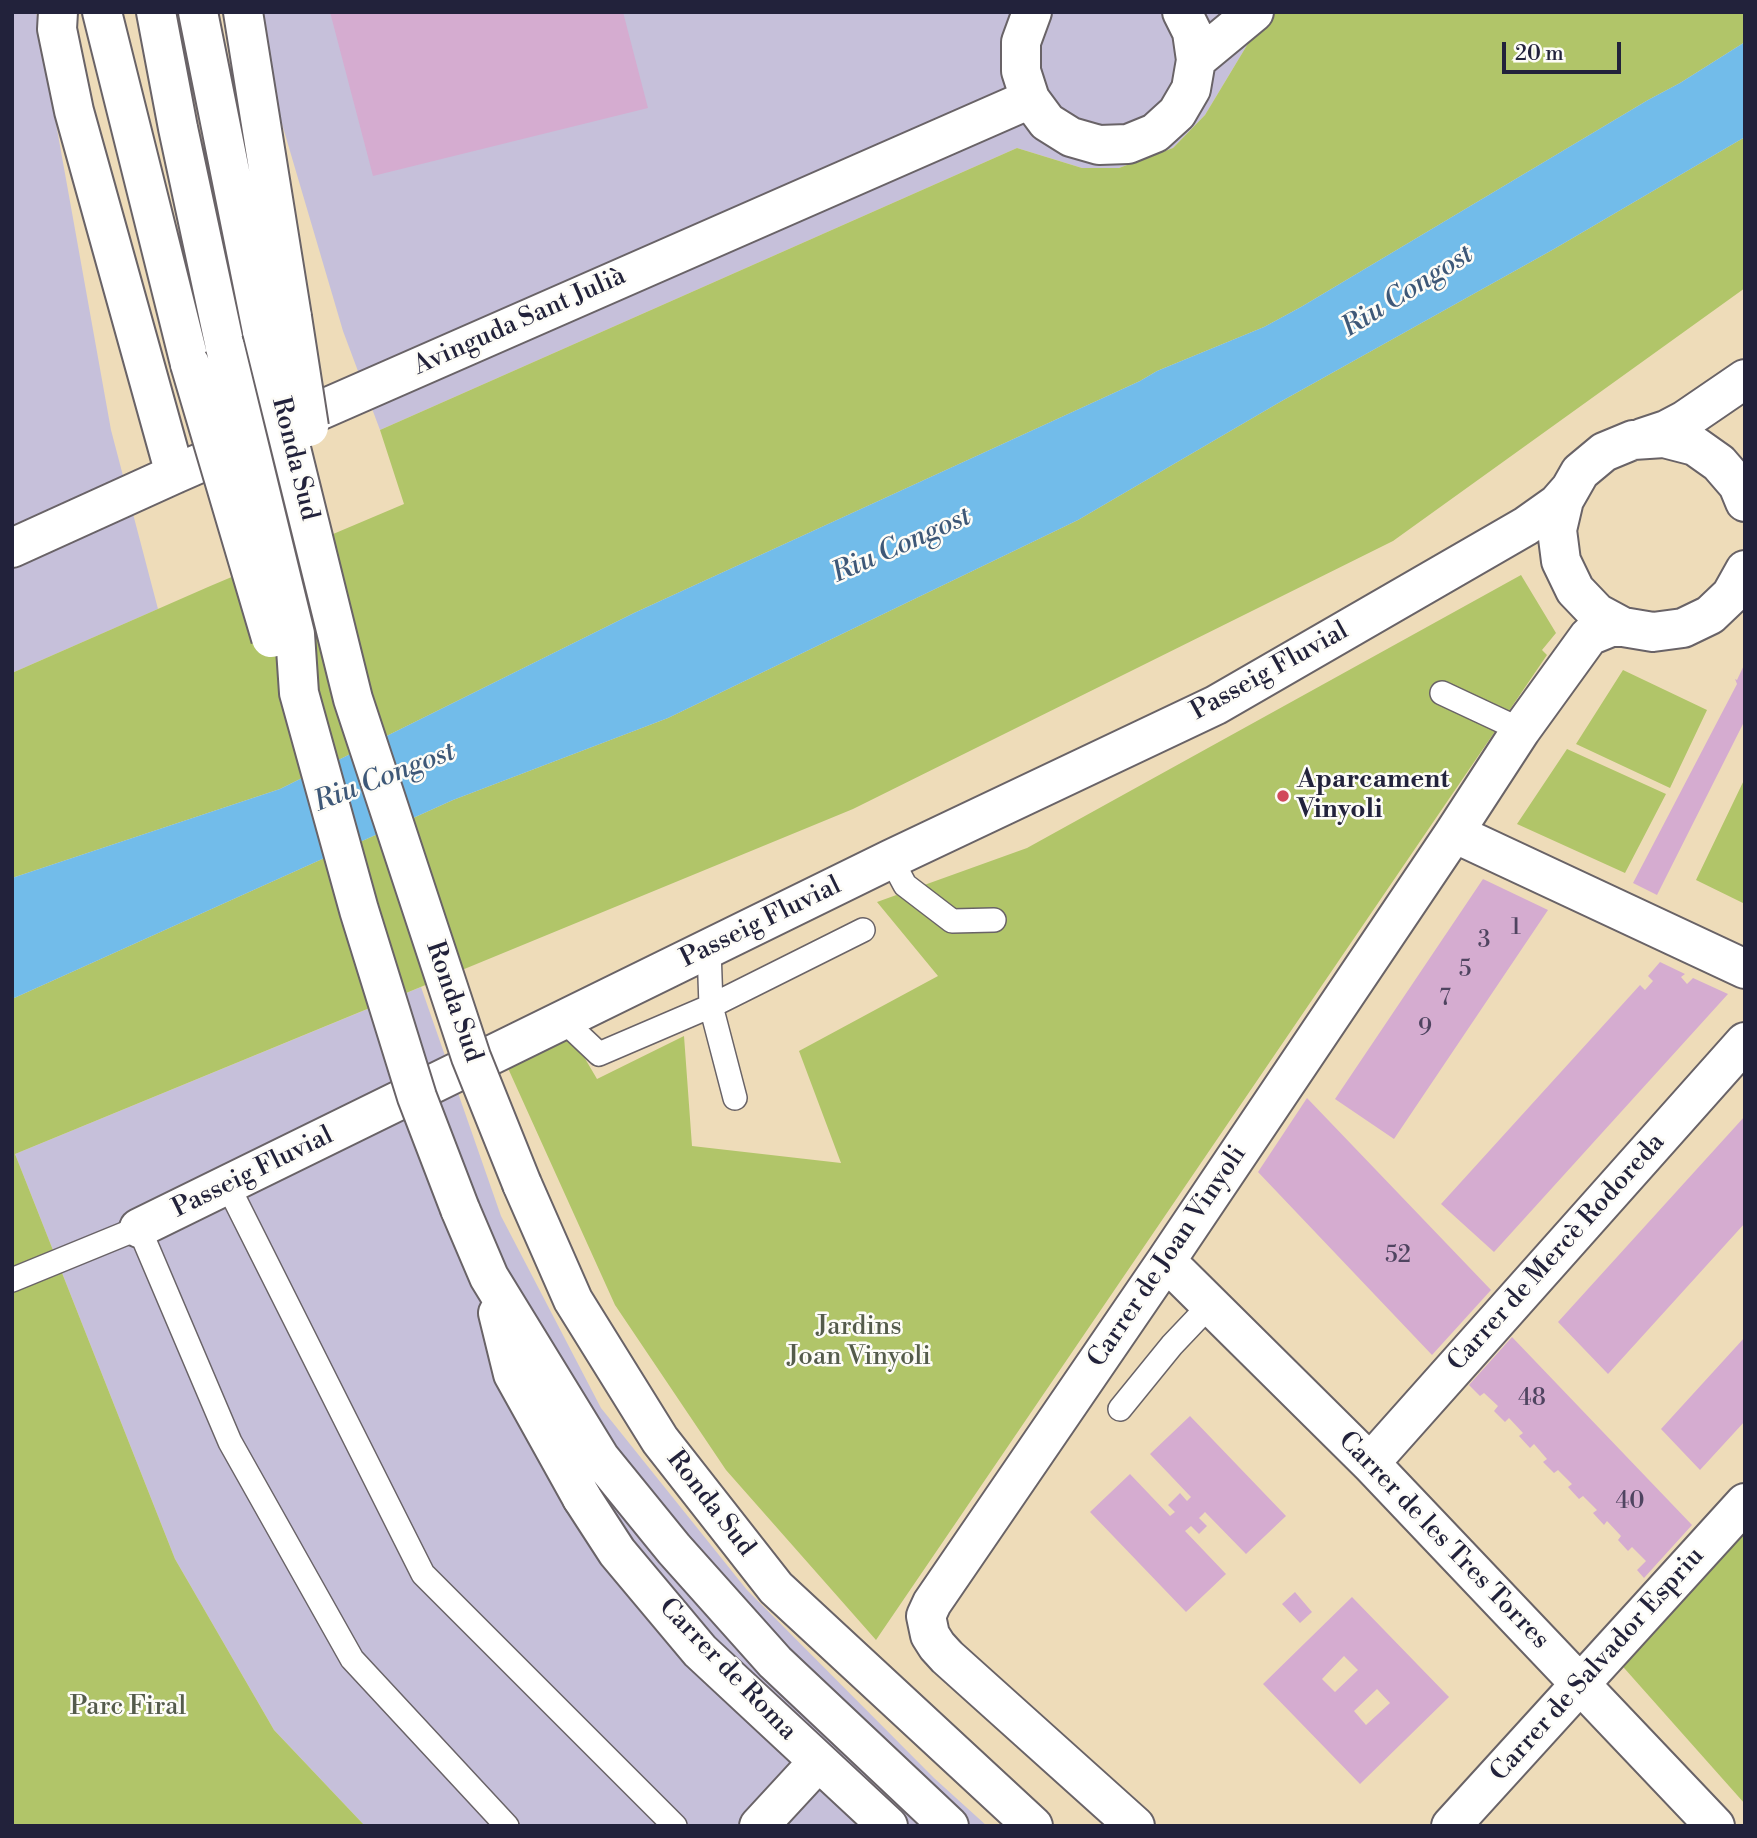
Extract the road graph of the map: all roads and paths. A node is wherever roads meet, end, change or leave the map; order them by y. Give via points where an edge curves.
1 (58, 12) edge
2 (102, 12) edge
3 (156, 12) edge
4 (198, 12) edge
5 (243, 12) edge
6 (1182, 12) edge
7 (1254, 12) edge
8 (1031, 13) edge
9 (1196, 60) junction
10 (1030, 99) junction
11 (277, 324) junction
12 (1740, 383) edge
13 (1633, 440) junction
14 (175, 474) junction
15 (1571, 488) junction
16 (1741, 494) edge
17 (1499, 542) junction
18 (12, 548) edge
19 (1568, 575) junction
20 (1740, 583) edge
21 (1623, 627) junction
22 (1578, 649) junction
23 (299, 693) junction
24 (1442, 693) dead end
25 (1521, 730) junction
26 (1454, 833) junction
27 (891, 859) junction
28 (994, 920) dead end
29 (863, 929) dead end
30 (709, 949) junction
31 (1745, 969) edge
32 (712, 1006) junction
33 (564, 1020) junction
34 (1745, 1042) edge
35 (736, 1098) dead end
36 (228, 1186) junction
37 (139, 1228) junction
38 (1166, 1261) junction
39 (489, 1277) junction
40 (12, 1280) edge
41 (1210, 1305) junction
42 (1119, 1409) dead end
43 (1370, 1463) junction
44 (1745, 1503) edge
45 (1581, 1684) junction
46 (818, 1762) junction
47 (507, 1826) edge
48 (675, 1826) edge
49 (759, 1826) edge
50 (888, 1826) edge
51 (949, 1826) edge
52 (1033, 1826) edge
53 (1135, 1826) edge
54 (1451, 1826) edge
55 (1715, 1826) edge

1 - 14 main road via 57,29 74,111
2 - 23 main road, bridge via 190,364 272,640
3 - 23 main road, Ronda Sud, bridge via 225,347 295,634
4 - 11 main road
5 - 11 main road
6 - 9 main road via 1192,32
7 - 9 main road
8 - 10 main road via 1021,42 1021,71
9 - 10 main road via 1191,89 1177,113 1155,132 1128,144 1099,145 1071,137 1047,122
10 - 14 main road, Avinguda Sant Julià
11 - 52 main road, Ronda Sud, bridge via 353,699 471,1057 573,1300 660,1440 776,1588
12 - 13 main road via 1679,424
12 - 16 main road via 1727,396 1718,437 1725,464
13 - 15 main road via 1604,452 1580,472
13 - 16 main road via 1664,438 1695,446 1719,463
14 - 18 main road, Avinguda Sant Julià
15 - 17 main road, Passeig Fluvial via 1557,504
15 - 19 main road, Carrer de Joan Vinyoli via 1557,530
17 - 19 main road, Passeig Fluvial via 1515,536 1538,541
17 - 27 main road, Passeig Fluvial via 1216,705
19 - 21 main road, Passeig Fluvial via 1597,612
19 - 22 main road, Carrer de Joan Vinyoli via 1587,615
20 - 21 main road via 1710,615 1683,628 1653,632
21 - 22 main road, Carrer de Joan Vinyoli via 1600,630
22 - 25 main road, Carrer de Joan Vinyoli
23 - 39 main road, Ronda Sud, bridge via 408,1070
24 - 25 lane
25 - 26 main road, Carrer de Joan Vinyoli
26 - 31 main road
26 - 38 main road, Carrer de Joan Vinyoli
27 - 28 lane via 905,885 952,921
27 - 30 main road, Passeig Fluvial
29 - 32 lane
30 - 32 lane
30 - 33 main road, Passeig Fluvial
32 - 33 lane via 599,1054
32 - 35 lane
33 - 36 main road, Passeig Fluvial
34 - 43 main road, Carrer de Mercè Rodoreda
36 - 37 main road, Passeig Fluvial
36 - 48 lane via 423,1574
37 - 40 lane, Passeig Fluvial
37 - 47 lane via 230,1442 352,1659
38 - 41 main road, Carrer de les Tres Torres
38 - 53 main road, Carrer de Joan Vinyoli via 926,1616 930,1635 947,1657
39 - 46 main road, Carrer de Roma via 513,1374 617,1552 700,1651
39 - 51 main road, Ronda Sud via 600,1458 674,1549 775,1662
41 - 42 lane
41 - 43 main road, Carrer de les Tres Torres
43 - 45 main road, Carrer de les Tres Torres
44 - 45 main road, Carrer de Salvador Espriu
45 - 54 main road, Carrer de Salvador Espriu
45 - 55 main road, Carrer de les Tres Torres
46 - 49 main road
46 - 50 main road, Carrer de Roma

